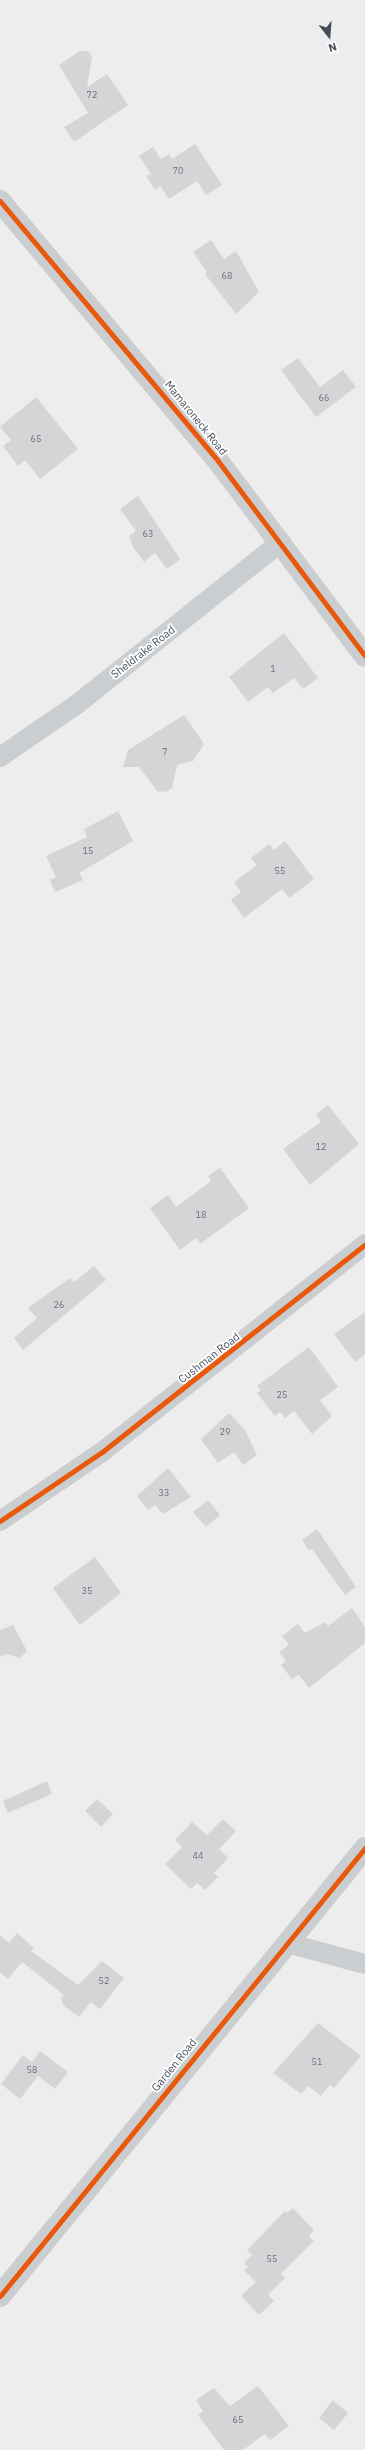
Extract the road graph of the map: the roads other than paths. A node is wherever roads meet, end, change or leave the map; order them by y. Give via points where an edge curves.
1 (0, 201) edge
2 (281, 542) junction
3 (365, 656) edge
4 (0, 756) edge
5 (365, 1244) edge
6 (0, 1521) edge
7 (365, 1848) edge
8 (287, 1943) junction
9 (365, 1964) edge
10 (0, 2296) edge

1 - 2 street, Mamaroneck Road via 99,316
2 - 3 street, Mamaroneck Road
2 - 4 street, Sheldrake Road via 76,705
5 - 6 street, Cushman Road via 115,1443
7 - 8 street, Garden Road
8 - 9 street
8 - 10 street, Garden Road

